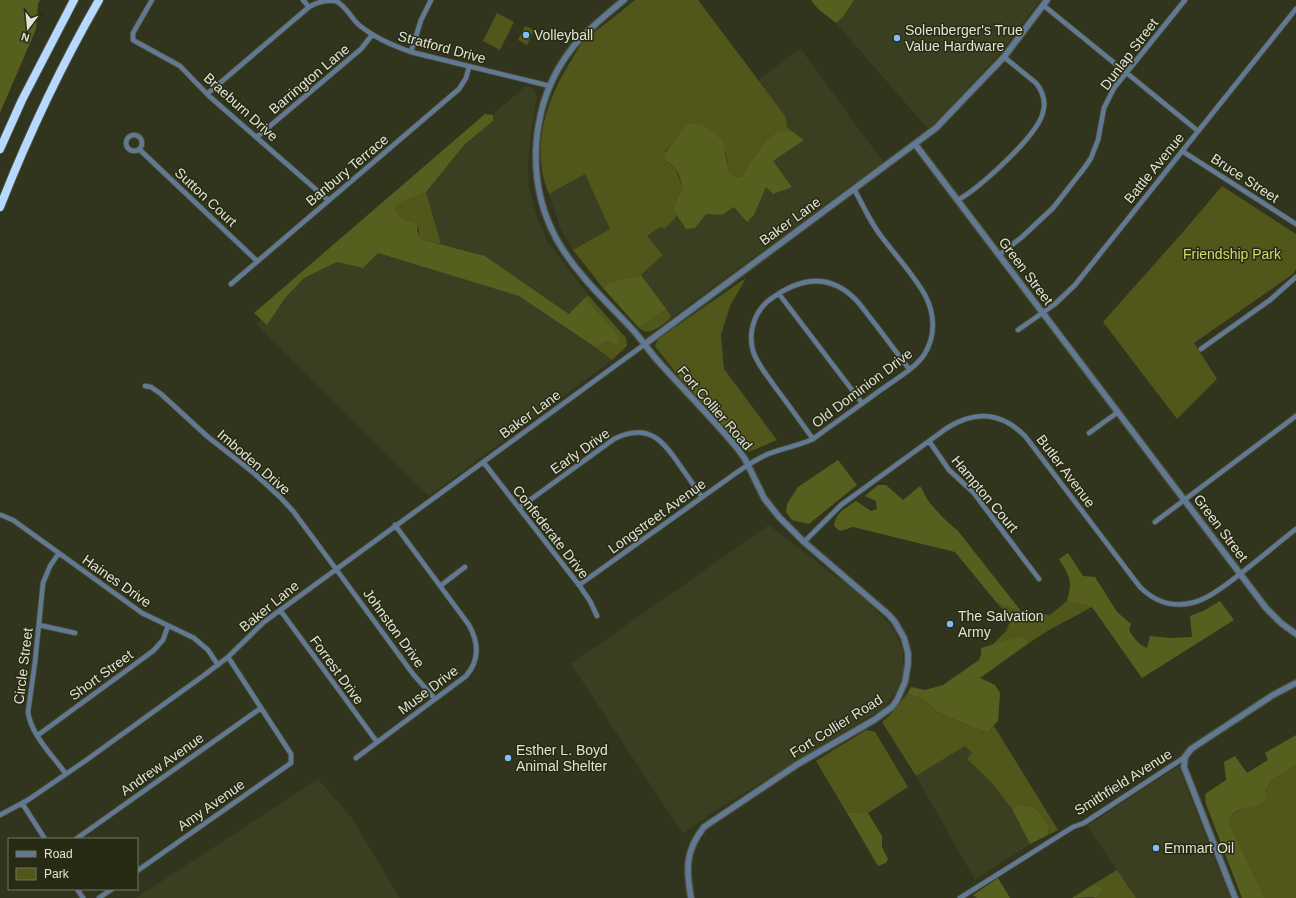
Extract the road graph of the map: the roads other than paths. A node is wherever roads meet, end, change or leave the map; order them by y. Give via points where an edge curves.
1 (74, 0) edge
2 (99, 0) edge
3 (152, 0) edge
4 (303, 0) edge
5 (431, 0) edge
6 (624, 0) edge
7 (1047, 0) edge
8 (1185, 0) edge
9 (1043, 5) junction
10 (310, 7) junction
11 (1296, 9) edge
12 (372, 35) junction
13 (411, 52) junction
14 (1004, 57) junction
15 (470, 66) junction
16 (1126, 73) junction
17 (550, 86) junction
18 (207, 94) junction
19 (1198, 131) junction
20 (257, 137) junction
21 (915, 144) junction
22 (0, 149) edge
23 (140, 150) dead end
24 (1182, 151) junction
25 (854, 189) junction
26 (328, 200) junction
27 (958, 200) junction
28 (0, 207) edge
29 (1296, 224) edge
30 (999, 255) junction
31 (257, 261) junction
32 (1296, 278) edge
33 (231, 284) dead end
34 (779, 294) junction
35 (1043, 313) junction
36 (1018, 330) dead end
37 (645, 344) junction
38 (1201, 349) dead end
39 (909, 369) junction
40 (145, 386) dead end
41 (862, 403) junction
42 (1118, 412) junction
43 (1296, 416) edge
44 (1089, 433) dead end
45 (812, 438) junction
46 (929, 441) junction
47 (484, 463) junction
48 (748, 465) junction
49 (702, 497) junction
50 (1185, 500) junction
51 (519, 508) junction
52 (1, 515) dead end
53 (1155, 522) dead end
54 (395, 526) junction
55 (1296, 529) edge
56 (804, 542) junction
57 (59, 553) junction
58 (465, 566) dead end
59 (336, 569) junction
60 (1241, 574) junction
61 (1039, 579) dead end
62 (440, 586) junction
63 (579, 586) junction
64 (280, 610) junction
65 (597, 616) dead end
66 (39, 625) junction
67 (168, 626) junction
68 (75, 633) dead end
69 (1296, 634) edge
70 (228, 657) junction
71 (218, 665) junction
72 (1296, 683) edge
73 (435, 699) junction
74 (261, 708) junction
75 (38, 735) junction
76 (377, 742) junction
77 (1185, 757) junction
78 (356, 758) dead end
79 (66, 774) junction
80 (22, 803) junction
81 (0, 815) edge
82 (44, 838) edge
83 (77, 838) edge
84 (138, 870) edge
85 (111, 890) edge
86 (99, 898) edge
87 (691, 898) edge
88 (960, 898) edge
89 (1235, 898) edge

1 - 22 highway via 22,100
2 - 28 highway via 49,97
3 - 18 street, Braeburn Drive via 133,32 132,39 180,66
4 - 10 street
5 - 13 street via 421,20
6 - 17 street, Fort Collier Road via 597,22 576,44
7 - 9 street, Baker Lane
8 - 16 street, Dunlap Street
9 - 14 street, Baker Lane
9 - 16 street
10 - 12 street, Stratford Drive via 322,1 335,1 343,6 358,25
10 - 18 street, Stratford Drive
11 - 19 street, Battle Avenue
12 - 13 street, Stratford Drive
12 - 20 street, Barrington Lane via 361,48
13 - 15 street, Stratford Drive
14 - 21 street, Baker Lane via 945,119
14 - 27 street via 1036,83 1044,100 1043,114 1010,158
15 - 17 street, Stratford Drive
15 - 26 street, Banbury Terrace via 459,90
16 - 19 street
16 - 30 street, Dunlap Street via 1114,88 1104,108 1098,140 1085,167 1054,208
17 - 37 street, Fort Collier Road via 539,121 536,150 538,182 547,217 570,260
18 - 20 street, Braeburn Drive
19 - 24 street, Battle Avenue
20 - 26 street, Braeburn Drive
21 - 25 street, Baker Lane
21 - 27 street, Green Street
23 - 31 street, Sutton Court
24 - 29 street, Bruce Street
24 - 35 street, Battle Avenue via 1077,283
25 - 37 street, Baker Lane
25 - 39 street, Old Dominion Drive via 880,235 920,287 931,306 931,340 923,355
26 - 31 street, Banbury Terrace
27 - 30 street, Green Street
30 - 35 street, Green Street
31 - 33 street, Banbury Terrace
32 - 38 street via 1270,300
34 - 39 street via 807,281 830,284 846,292 858,302
34 - 41 street
34 - 45 street via 768,302 757,316 752,331 752,346 761,366
35 - 36 street, Battle Avenue
35 - 42 street, Green Street
37 - 47 street, Baker Lane
37 - 48 street, Fort Collier Road via 730,439
39 - 41 street, Old Dominion Drive
40 - 59 street, Imboden Drive via 161,394 269,487 293,511
41 - 45 street, Old Dominion Drive
42 - 44 street
42 - 50 street, Green Street
43 - 50 street
45 - 48 street, Old Dominion Drive via 768,454
46 - 56 street, Butler Avenue via 841,505
46 - 60 street, Butler Avenue via 956,422 974,417 992,417 1012,425 1026,436 1140,587 1160,601 1185,605 1201,601
46 - 61 street, Hampton Court via 949,470 973,492
47 - 51 street, Confederate Drive
47 - 54 street, Baker Lane
48 - 49 street, Longstreet Avenue
48 - 56 street, Fort Collier Road via 771,508
49 - 51 street, Early Drive via 664,443 651,435 635,432 614,439
49 - 63 street, Longstreet Avenue
50 - 53 street
50 - 60 street, Green Street
51 - 63 street, Confederate Drive
52 - 57 street, Haines Drive via 13,520
54 - 59 street, Baker Lane
54 - 62 street, Muse Drive
55 - 60 street, Butler Avenue
56 - 87 street, Fort Collier Road via 895,622 904,638 908,653 905,682 892,707 874,720 798,764 704,827 688,858 687,878
57 - 66 street, Circle Street via 43,583
57 - 67 street, Haines Drive via 142,613
58 - 62 street
59 - 64 street, Baker Lane
59 - 73 street, Johnston Drive
60 - 69 street, Green Street via 1273,616
62 - 73 street, Muse Drive via 469,625 476,640 477,652 476,659 466,676
63 - 65 street, Confederate Drive via 590,600
64 - 70 street, Baker Lane
64 - 76 street, Forrest Drive
66 - 68 street
66 - 75 street, Circle Street via 28,712 31,724
67 - 71 street, Haines Drive via 201,644
67 - 75 street, Short Street via 163,640 153,651
70 - 71 street, Baker Lane
70 - 74 street
71 - 79 street, Baker Lane
72 - 77 street, Smithfield Avenue via 1191,748
73 - 76 street, Muse Drive
74 - 83 street, Andrew Avenue
74 - 84 street, Amy Avenue via 291,754 289,765
75 - 79 street, Circle Street
76 - 78 street, Muse Drive
77 - 88 street, Smithfield Avenue via 1084,824 1074,827
77 - 89 street via 1184,767 1191,788
79 - 80 street, Baker Lane
80 - 81 street, Baker Lane
80 - 82 street
85 - 86 street

